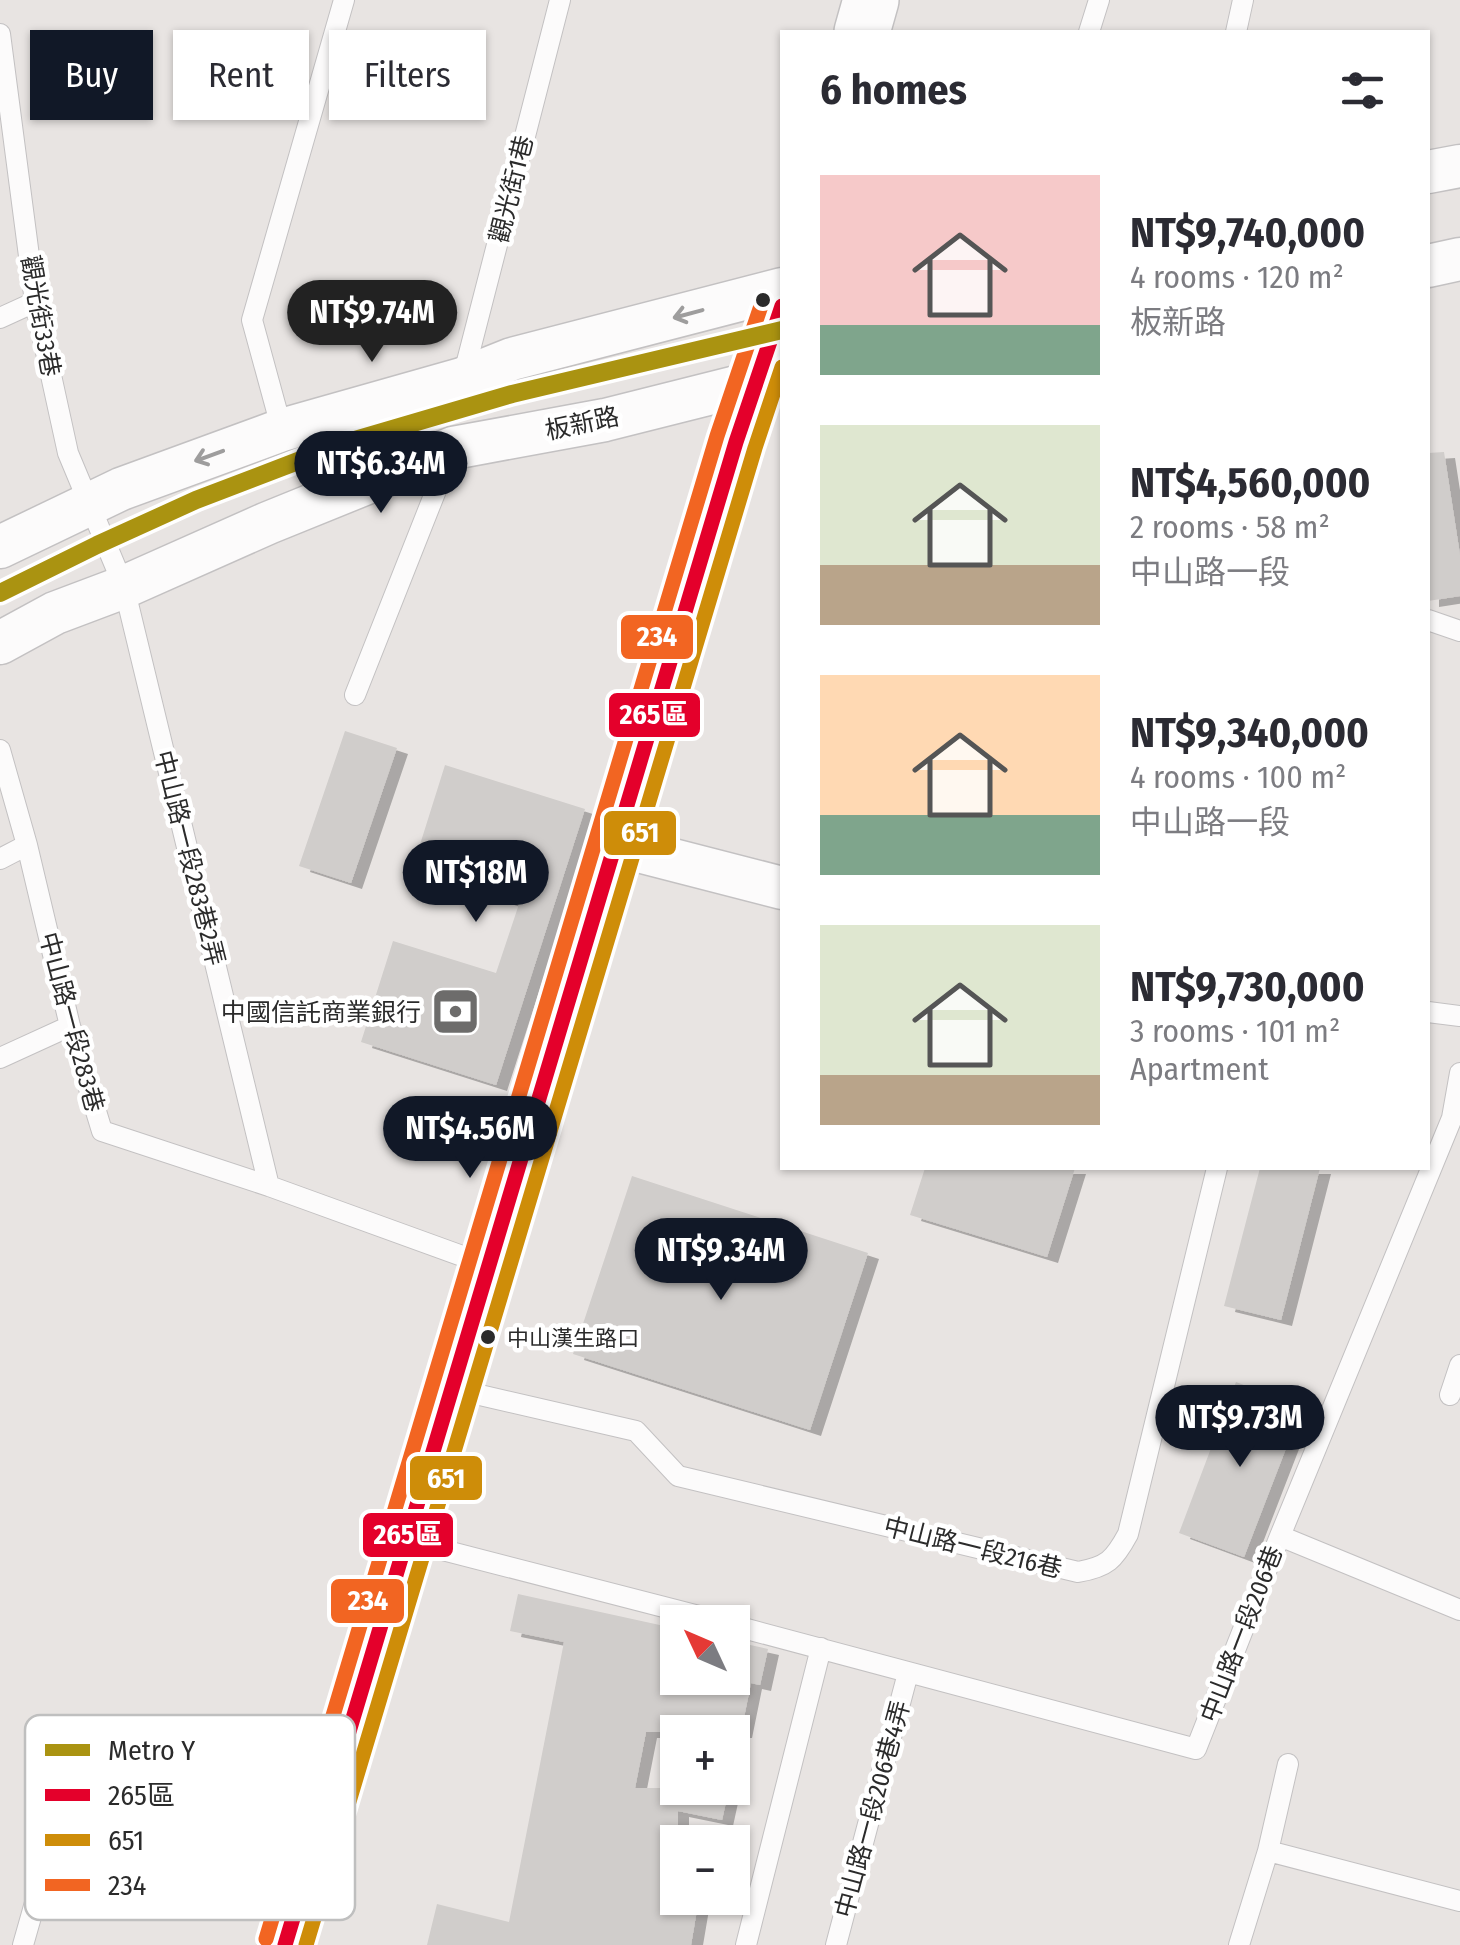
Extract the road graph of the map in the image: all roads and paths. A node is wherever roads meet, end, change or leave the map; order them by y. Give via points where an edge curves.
1 (344, 0) edge
2 (560, 0) edge
3 (871, 0) edge
4 (1099, 0) edge
5 (1244, 0) edge
6 (863, 30) edge
7 (1090, 30) edge
8 (1236, 30) edge
9 (0, 34) edge
10 (1460, 166) edge
11 (1430, 172) edge
12 (1460, 259) edge
13 (1430, 266) edge
14 (780, 290) edge
15 (35, 302) junction
16 (780, 317) edge
17 (0, 318) edge
18 (462, 378) junction
19 (769, 380) edge
20 (282, 430) junction
21 (453, 448) junction
22 (89, 503) junction
23 (0, 546) edge
24 (124, 587) junction
25 (1430, 621) edge
26 (1460, 630) edge
27 (0, 643) edge
28 (355, 694) dead end
29 (0, 750) edge
30 (27, 845) junction
31 (615, 846) junction
32 (0, 859) edge
33 (780, 887) edge
34 (1430, 1012) edge
35 (1460, 1016) edge
36 (70, 1026) junction
37 (0, 1058) edge
38 (1460, 1073) edge
39 (1217, 1170) edge
40 (269, 1186) junction
41 (489, 1265) junction
42 (1460, 1365) edge
43 (452, 1389) junction
44 (1450, 1395) dead end
45 (1280, 1536) junction
46 (406, 1540) junction
47 (660, 1606) edge
48 (1460, 1610) edge
49 (750, 1630) edge
50 (822, 1648) junction
51 (908, 1673) junction
52 (353, 1715) edge
53 (1288, 1764) dead end
54 (1268, 1851) junction
55 (1460, 1900) edge
56 (29, 1920) edge
57 (292, 1920) edge
58 (22, 1945) edge
59 (284, 1945) edge
60 (746, 1945) edge
61 (836, 1945) edge
62 (1239, 1945) edge

1 - 20 lane via 252,320
2 - 18 lane, 觀光街1巷
3 - 6 main road
4 - 7 lane
5 - 8 lane
9 - 15 lane, 觀光街33巷
10 - 11 street
12 - 13 street
14 -> 18 street
15 - 17 lane
15 - 22 lane, 觀光街33巷 via 68,454
16 - 19 main road
18 - 20 street
19 - 21 street, 板新路
19 - 31 main road via 736,442
20 -> 22 street
21 - 24 street, 板新路
21 - 28 lane
22 - 23 street
22 - 24 lane, 觀光街33巷
24 - 27 street, 板新路 via 55,612
24 - 40 lane, 中山路一段283巷2弄
25 - 26 lane
29 - 30 lane, 中山路一段283巷
30 - 32 lane
30 - 36 lane, 中山路一段283巷
31 - 33 street
31 - 41 main road
34 - 35 lane
36 - 37 lane
36 - 40 lane, 中山路一段283巷 via 102,1132
38 - 45 lane, 中山路一段206巷 via 1452,1118
39 - 43 lane, 中山路一段216巷 via 1128,1534 1100,1568 1078,1572 678,1476 636,1432
40 - 41 lane, 中山路一段283巷
41 - 43 main road
42 - 44 lane
43 - 46 main road
45 - 48 lane
45 - 51 lane, 中山路一段206巷 via 1196,1749
46 - 47 lane
46 - 52 main road
49 - 50 lane, 中山路一段206巷
50 - 51 lane, 中山路一段206巷
50 - 60 lane
51 - 61 lane, 中山路一段206巷4弄
53 - 54 lane
54 - 55 lane
54 - 62 lane
56 - 58 lane
57 - 59 main road

